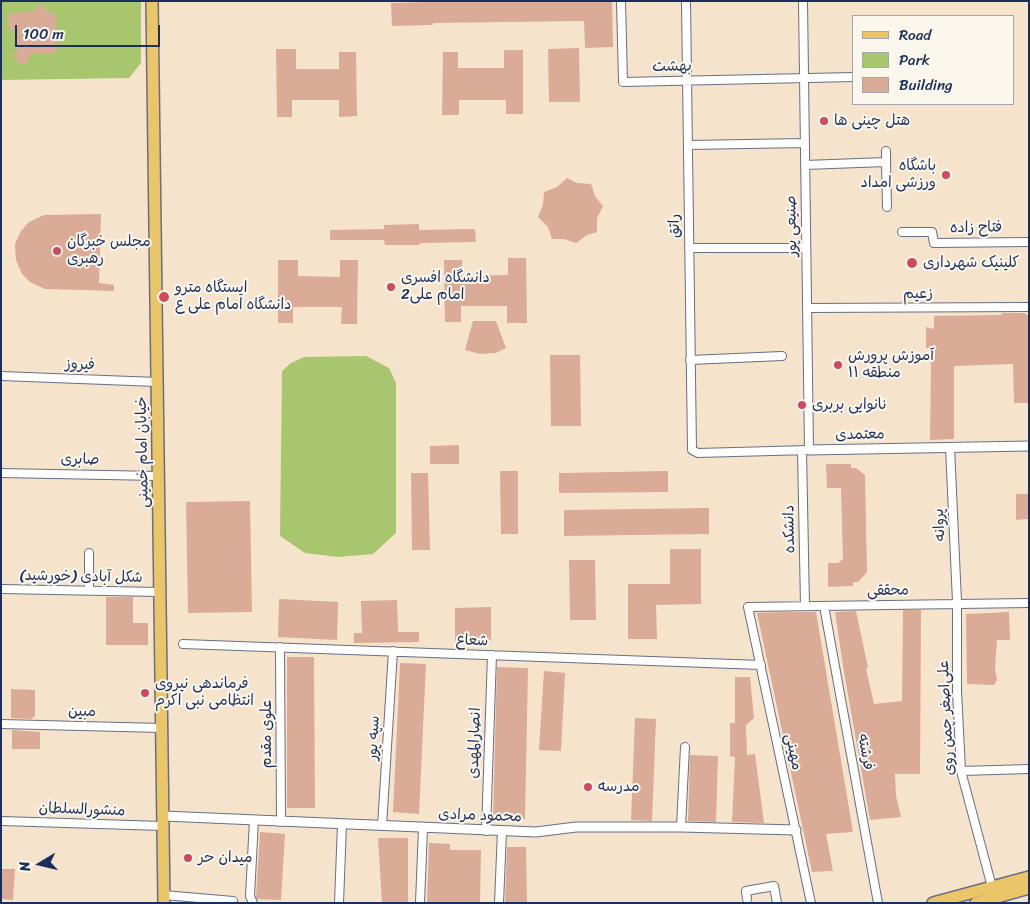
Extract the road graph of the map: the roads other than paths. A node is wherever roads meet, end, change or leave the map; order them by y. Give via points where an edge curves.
1 (152, 1) edge
2 (620, 1) edge
3 (686, 1) edge
4 (803, 1) edge
5 (852, 77) edge
6 (804, 78) junction
7 (687, 81) junction
8 (805, 143) junction
9 (688, 145) junction
10 (886, 151) dead end
11 (886, 162) junction
12 (805, 165) junction
13 (886, 207) dead end
14 (902, 232) dead end
15 (1029, 242) edge
16 (689, 248) junction
17 (806, 248) junction
18 (1029, 307) edge
19 (807, 308) junction
20 (782, 356) dead end
21 (690, 360) junction
22 (1, 376) edge
23 (157, 382) junction
24 (1029, 446) edge
25 (950, 447) junction
26 (692, 450) joint
27 (805, 450) junction
28 (1, 473) edge
29 (158, 476) junction
30 (89, 553) dead end
31 (1, 589) edge
32 (89, 591) junction
33 (160, 592) junction
34 (957, 603) junction
35 (1029, 603) edge
36 (805, 606) junction
37 (824, 606) junction
38 (748, 607) joint
39 (183, 644) dead end
40 (280, 647) junction
41 (392, 651) junction
42 (492, 655) junction
43 (761, 665) junction
44 (1, 724) edge
45 (162, 728) junction
46 (686, 747) dead end
47 (1029, 770) edge
48 (961, 771) junction
49 (254, 820) junction
50 (1, 821) edge
51 (163, 821) junction
52 (281, 822) junction
53 (342, 824) junction
54 (382, 826) junction
55 (681, 827) junction
56 (423, 828) junction
57 (796, 830) junction
58 (486, 831) junction
59 (502, 831) junction
60 (1029, 877) edge
61 (992, 887) junction
62 (1029, 888) edge
63 (164, 899) edge
64 (747, 899) dead end
65 (233, 901) dead end
66 (253, 903) edge
67 (339, 903) edge
68 (420, 903) edge
69 (499, 903) edge
70 (777, 903) edge
71 (811, 903) edge
72 (878, 903) edge
73 (933, 903) edge
74 (976, 903) edge

1 - 23 main road, خیابان امام خمینی
2 - 7 street, بهشت via 622,82
3 - 7 street, راتق
4 - 6 street, صنیعی پور
5 - 6 street, بهشت
6 - 7 street, بهشت
6 - 8 street, صنیعی پور
7 - 9 street, راتق
8 - 9 street
8 - 12 street, صنیعی پور
9 - 16 street, راتق
10 - 11 street
11 - 12 street
11 - 13 street
12 - 17 street, صنیعی پور
14 - 15 street, فتاح زاده via 932,232 934,243
16 - 17 street
16 - 21 street, راتق
17 - 19 street, صنیعی پور
18 - 19 street, زعیم
19 - 27 street, صنیعی پور
20 - 21 street
21 - 26 street, راتق
22 - 23 street, فیروز
23 - 29 main road, خیابان امام خمینی
24 - 25 street, معتمدی
25 - 27 street, معتمدی
25 - 34 street, پروانه
26 - 27 street, معتمدی via 698,453
27 - 36 street, دانشکده
28 - 29 street, صابری
29 - 33 main road, خیابان امام خمینی
30 - 32 street
31 - 32 street, شکل آبادی (خورشید)
32 - 33 street, شکل آبادی (خورشید)
33 - 45 main road, خیابان امام خمینی
34 - 35 street, محققی
34 - 37 street, محققی
34 - 48 street, علی‌اصغر چمن روی
36 - 37 street, محققی
36 - 38 street, محققی
37 - 72 street, فرشته
38 - 43 street, مهینی
39 - 40 street, شعاع
40 - 41 street, شعاع
40 - 52 street, علوی مقدم
41 - 42 street, شعاع
41 - 54 street, سپه پور
42 - 43 street, شعاع
42 - 58 street, انصارالمهدی
43 - 57 street, مهینی
44 - 45 street, مبین
45 - 51 main road, خیابان امام خمینی
46 - 55 street
47 - 48 street
48 - 61 street, علی‌اصغر چمن روی
49 - 51 street, محمود مرادی
49 - 52 street, محمود مرادی
49 - 66 street via 250,896
50 - 51 street, منشورالسلطان
51 - 63 main road, خیابان امام خمینی
52 - 53 street, محمود مرادی
53 - 54 street, محمود مرادی
53 - 67 street
54 - 56 street, محمود مرادی
55 - 57 street, محمود مرادی
55 - 59 street, محمود مرادی
56 - 58 street, محمود مرادی
56 - 68 street
57 - 71 street, مهینی
58 - 59 street, محمود مرادی
59 - 69 street
60 - 61 main road
61 - 73 main road
62 - 74 main road
63 - 65 street
64 - 70 street via 746,891 774,886

